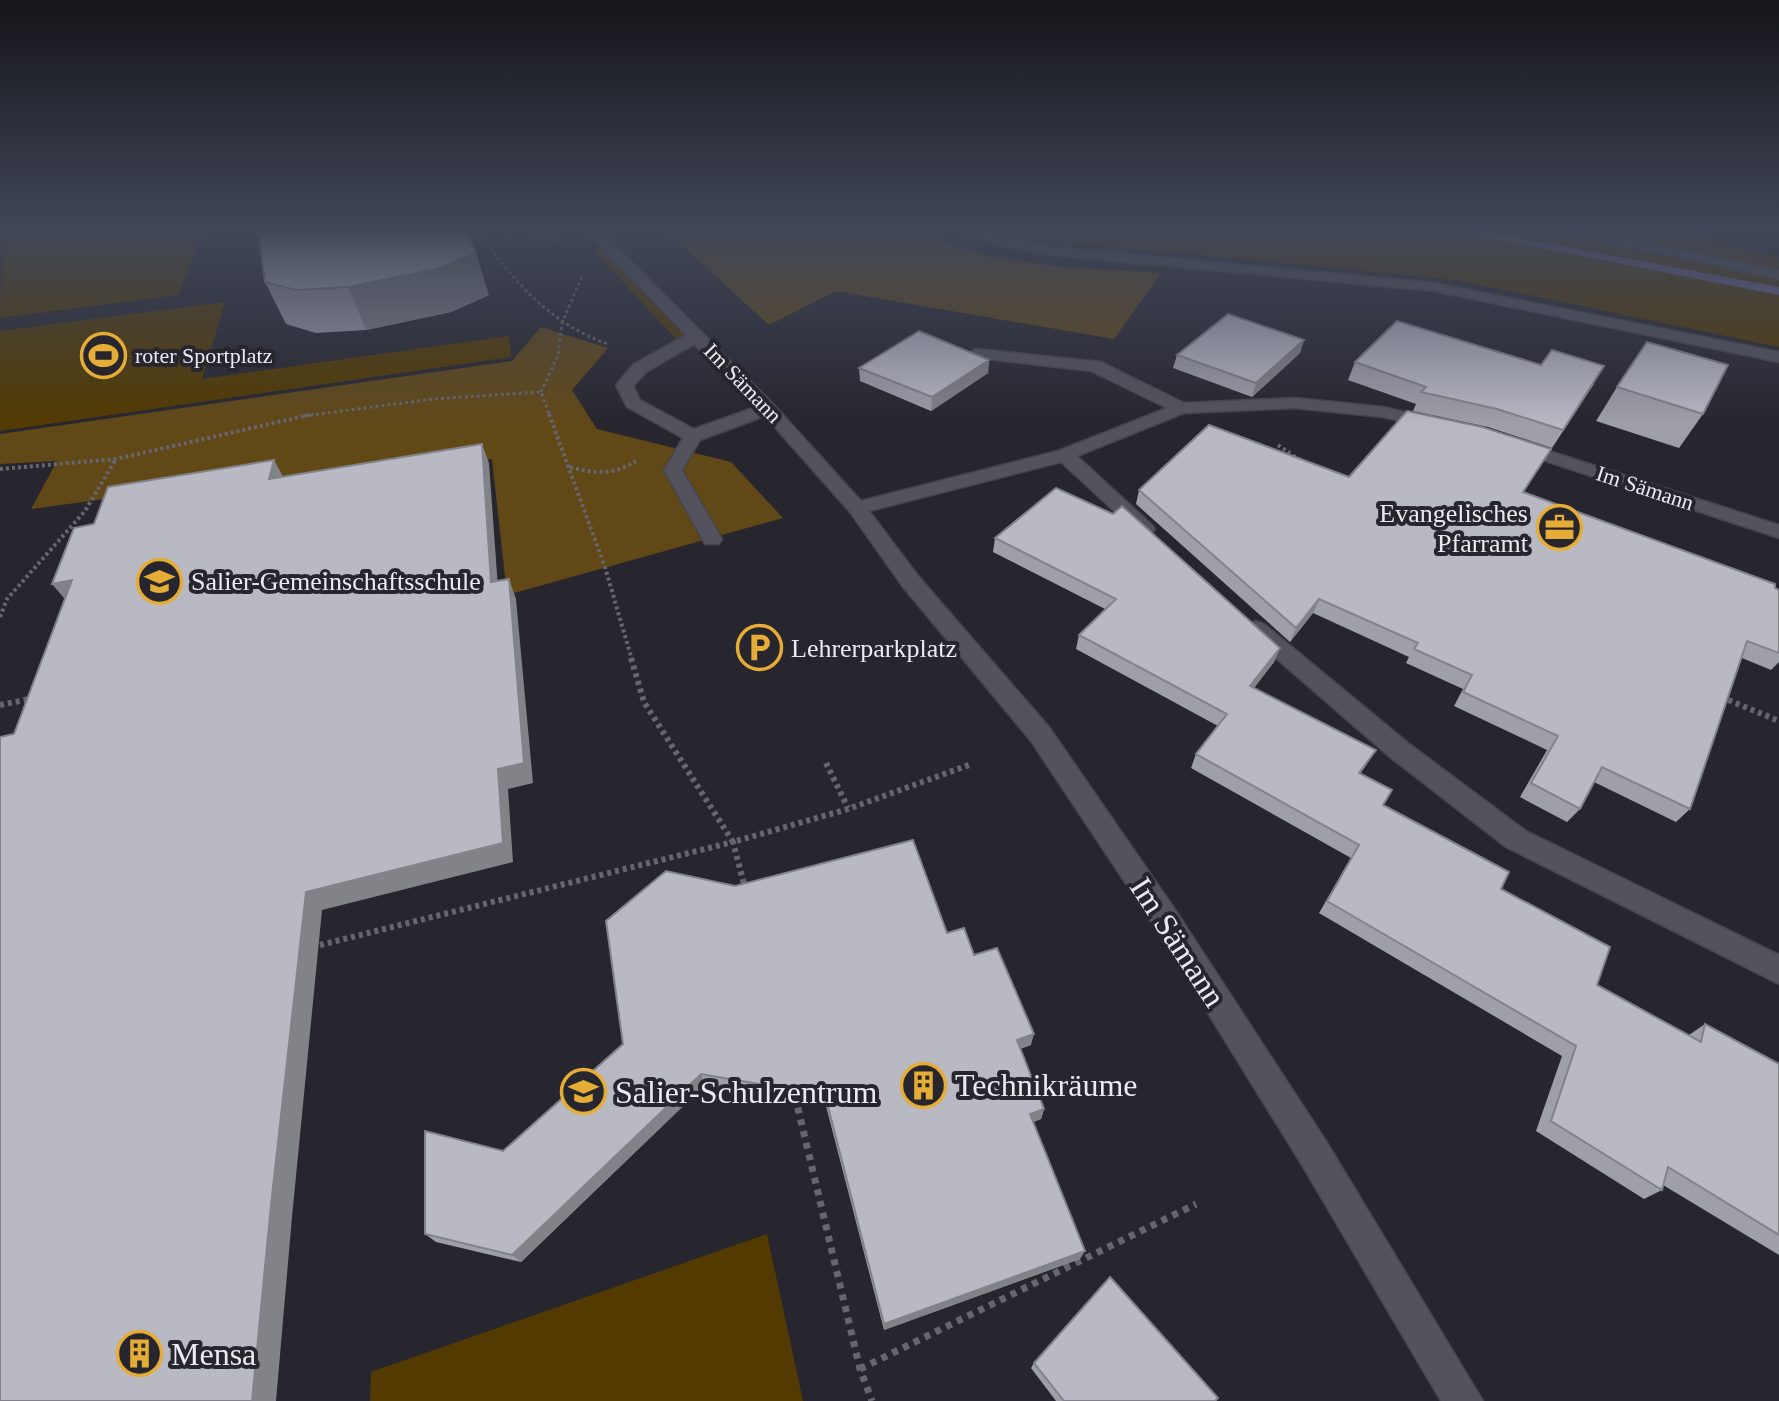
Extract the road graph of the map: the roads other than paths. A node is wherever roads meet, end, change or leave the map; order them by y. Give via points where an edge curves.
1 (654, 293) edge
2 (1467, 293) edge
3 (696, 336) junction
4 (976, 354) edge
5 (1779, 357) edge
6 (1181, 408) junction
7 (768, 409) junction
8 (1453, 428) edge
9 (693, 436) junction
10 (1496, 439) edge
11 (1065, 455) junction
12 (857, 508) junction
13 (1779, 532) edge
14 (712, 539) dead end
15 (1168, 549) edge
16 (1237, 612) edge
17 (1778, 965) edge
18 (1463, 1401) edge

1 - 3 street, Im Sämann
2 - 5 street
3 - 7 street, Im Sämann
3 - 9 street via 640,368 624,385 633,403
4 - 6 street via 1095,366
6 - 8 street via 1295,403 1383,412
6 - 11 street
7 - 9 street
7 - 12 street, Im Sämann
9 - 14 street via 673,470
10 - 13 street, Im Sämann
11 - 12 street
11 - 15 street
12 - 18 street, Im Sämann via 911,582 1049,747 1297,1126
16 - 17 street via 1399,750 1516,839

